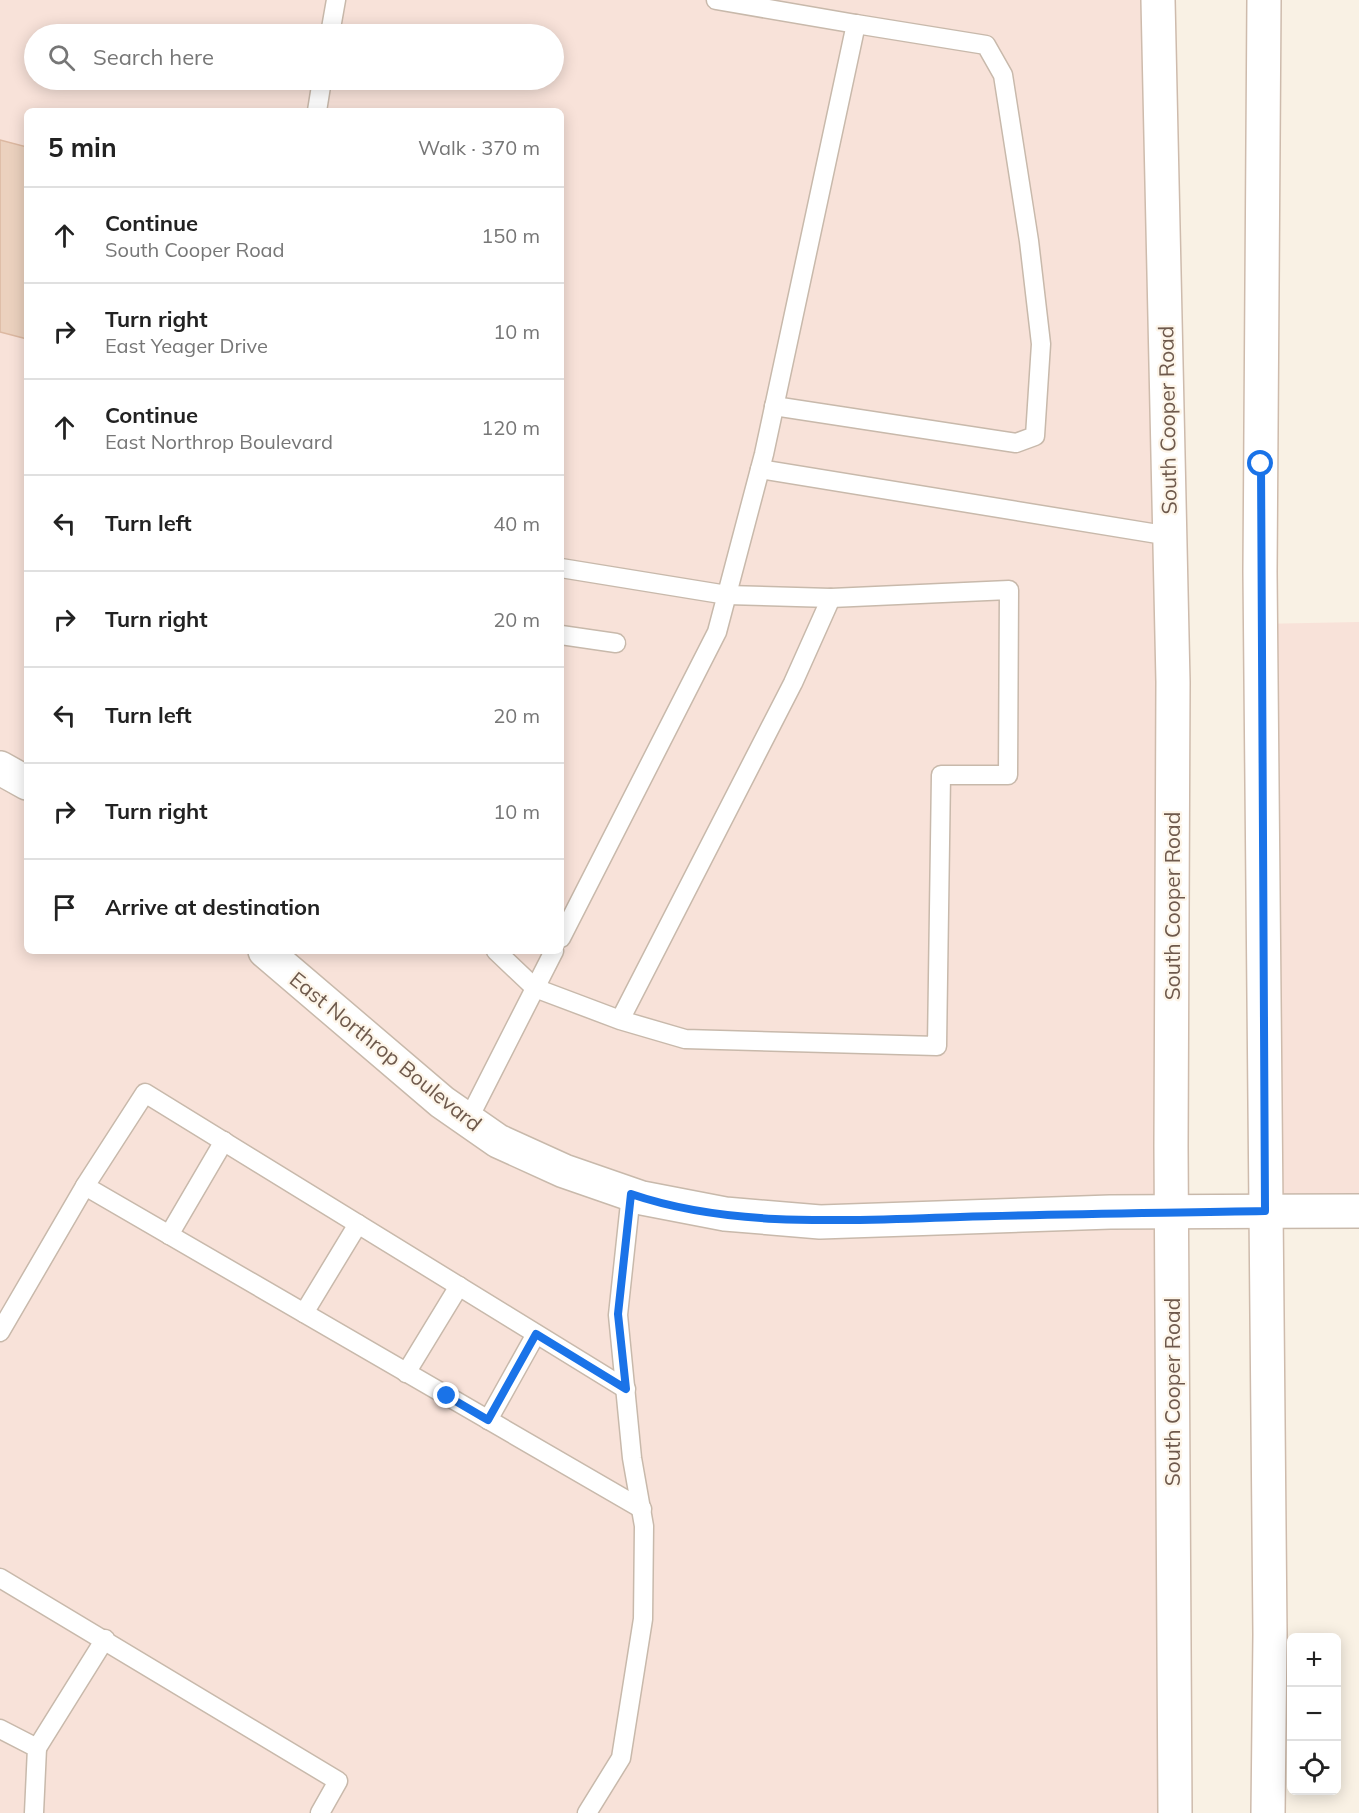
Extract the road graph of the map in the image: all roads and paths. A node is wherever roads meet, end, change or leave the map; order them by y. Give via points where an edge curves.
1 (336, 0) edge
2 (716, 0) edge
3 (1158, 0) edge
4 (1264, 0) edge
5 (332, 24) edge
6 (856, 24) junction
7 (320, 90) edge
8 (317, 108) edge
9 (774, 406) junction
10 (760, 469) junction
11 (1170, 536) junction
12 (564, 568) edge
13 (727, 595) junction
14 (831, 598) junction
15 (564, 635) edge
16 (616, 643) dead end
17 (0, 768) edge
18 (24, 781) edge
19 (564, 932) edge
20 (269, 954) edge
21 (499, 954) edge
22 (553, 954) edge
23 (536, 988) junction
24 (620, 1020) junction
25 (468, 1120) junction
26 (224, 1141) junction
27 (85, 1186) junction
28 (631, 1194) junction
29 (1359, 1210) edge
30 (1265, 1211) junction
31 (1172, 1212) junction
32 (358, 1224) junction
33 (169, 1235) junction
34 (459, 1286) junction
35 (304, 1313) junction
36 (0, 1332) edge
37 (536, 1334) junction
38 (406, 1372) junction
39 (626, 1389) junction
40 (488, 1420) junction
41 (642, 1509) junction
42 (0, 1578) edge
43 (105, 1639) junction
44 (0, 1729) edge
45 (37, 1748) junction
46 (34, 1813) edge
47 (320, 1813) edge
48 (589, 1813) edge
49 (1175, 1813) edge
50 (1268, 1813) edge

1 - 5 lane
2 - 6 lane
3 - 11 main road, South Cooper Road
4 - 30 main road via 1260,583
6 - 9 lane
6 - 9 lane via 986,45 1003,75 1041,344 1035,436 1016,443
7 - 8 lane
9 - 10 lane
10 - 11 lane
10 - 13 lane
11 - 31 main road, South Cooper Road
12 - 13 lane
13 - 14 lane
13 - 19 lane via 717,632
14 - 24 lane via 792,683
14 - 24 lane via 1009,590 1008,775 941,775 937,1046 685,1039
15 - 16 lane
17 - 18 main road
20 - 25 main road, East Northrop Boulevard via 423,1087
21 - 23 lane
22 - 23 lane
23 - 24 lane
23 - 25 lane
25 - 28 main road, East Northrop Boulevard via 498,1141 545,1163
26 - 27 lane via 145,1093
26 - 32 lane
26 - 33 lane
27 - 33 lane
27 - 36 lane
28 - 31 main road, East Northrop Boulevard via 725,1214 820,1222
28 - 39 lane via 618,1314
29 - 30 main road, East Northrop Boulevard
30 - 31 main road, East Northrop Boulevard
30 - 50 main road
31 - 49 main road, South Cooper Road
32 - 34 lane
32 - 35 lane
33 - 35 lane
34 - 37 lane
34 - 38 lane
35 - 38 lane
37 - 39 lane
37 - 40 lane
38 - 40 lane
39 - 41 lane via 632,1458
40 - 41 lane
41 - 48 lane via 644,1619 621,1758
42 - 43 lane
43 - 45 lane
43 - 47 lane via 338,1781
44 - 45 lane
45 - 46 lane

